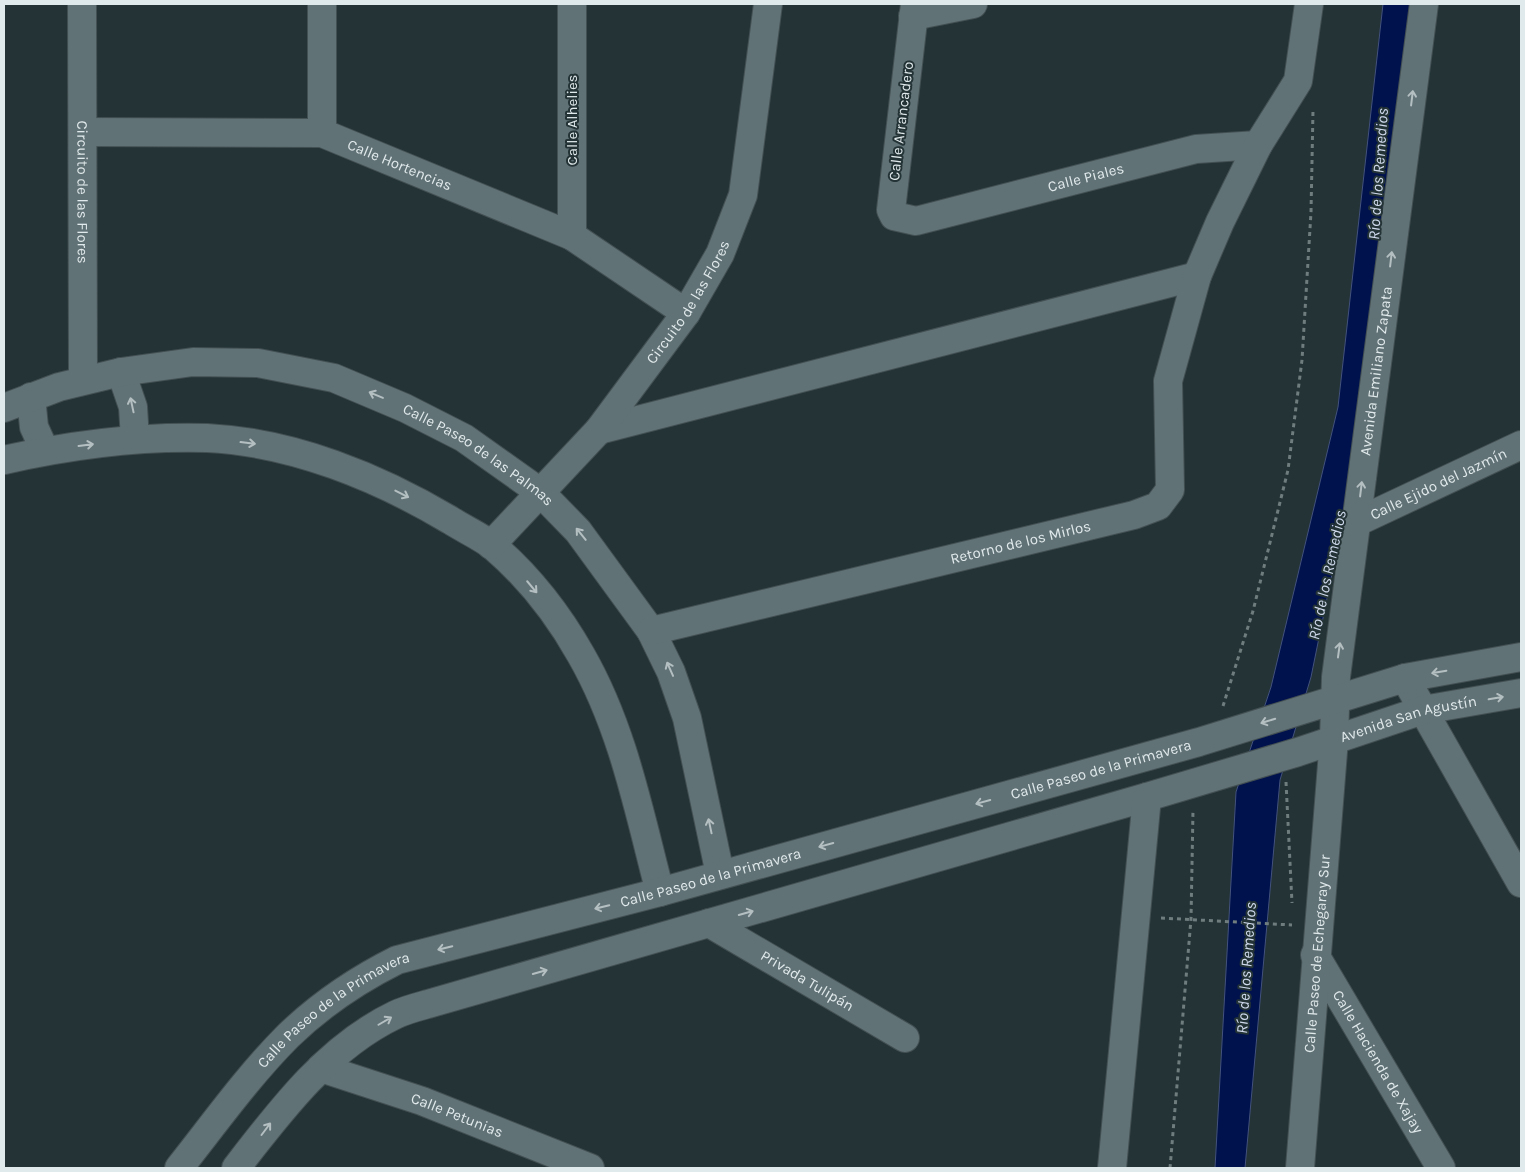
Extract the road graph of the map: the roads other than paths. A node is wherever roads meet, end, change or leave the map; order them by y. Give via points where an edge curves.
1 (82, 4) edge
2 (322, 4) edge
3 (572, 4) edge
4 (768, 4) edge
5 (973, 4) edge
6 (1309, 4) edge
7 (1424, 4) edge
8 (914, 10) edge
9 (84, 132) junction
10 (322, 133) junction
11 (1258, 144) junction
12 (916, 221) joint
13 (572, 236) junction
14 (1197, 276) junction
15 (686, 313) junction
16 (121, 372) junction
17 (83, 380) junction
18 (31, 397) junction
19 (4, 408) edge
20 (598, 430) junction
21 (135, 439) junction
22 (1521, 445) edge
23 (45, 451) junction
24 (4, 460) edge
25 (540, 492) junction
26 (1357, 522) junction
27 (491, 545) junction
28 (650, 631) junction
29 (1521, 657) edge
30 (1405, 678) junction
31 (1521, 693) edge
32 (1325, 702) junction
33 (1423, 710) junction
34 (1334, 739) junction
35 (1147, 798) junction
36 (720, 874) junction
37 (1521, 883) edge
38 (660, 892) junction
39 (709, 923) junction
40 (1315, 955) junction
41 (905, 1038) dead end
42 (321, 1068) junction
43 (179, 1168) edge
44 (236, 1168) edge
45 (590, 1168) edge
46 (1112, 1168) edge
47 (1300, 1168) edge
48 (1441, 1168) edge

1 - 9 street, Circuito de las Flores
2 - 10 street
3 - 13 street, Calle Alhelies
4 - 15 street, Circuito de las Flores via 743,195 720,254
5 - 8 street
6 - 11 street, Retorno de los Mirlos via 1298,81
26 -> 7 street, Avenida Emiliano Zapata
8 - 12 street, Calle Arrancadero via 891,210 894,216
9 - 10 street, Calle Hortencias
9 - 17 street, Circuito de las Flores
10 - 13 street, Calle Hortencias
11 - 12 street, Calle Piales via 1196,149
11 - 14 street, Retorno de los Mirlos
13 - 15 street, Calle Hortencias
14 - 20 street
14 - 28 street, Retorno de los Mirlos via 1168,381 1170,490 1158,506 1134,515
15 - 20 street, Circuito de las Flores
16 - 17 street, Calle Paseo de las Palmas
21 -> 16 street via 133,407
25 -> 16 street, Calle Paseo de las Palmas via 464,438 405,408 334,378 258,363 193,362
17 - 18 street, Calle Paseo de las Palmas
18 - 19 street, Calle Paseo de las Palmas
18 - 23 street via 34,427
20 - 25 street, Circuito de las Flores
23 -> 21 street
21 -> 27 street via 217,440 260,445 323,461 429,507
22 - 26 street, Calle Ejido del Jazmín
23 - 24 street
25 - 27 street, Circuito de las Flores
28 -> 25 street, Calle Paseo de las Palmas via 578,530
32 -> 26 street, Avenida Emiliano Zapata via 1336,678
27 -> 38 street via 518,570 551,610 581,654 603,698 623,753
36 -> 28 street, Calle Paseo de las Palmas via 687,718 671,672
29 -> 30 street
30 - 32 street
30 - 33 street
33 -> 31 street, Avenida San Agustín
32 - 34 street, Avenida Emiliano Zapata
32 -> 36 street, Calle Paseo de la Primavera via 1207,740
33 - 34 street, Avenida San Agustín
33 - 37 street
34 - 35 street, Avenida San Agustín via 1292,764 1198,782
34 - 40 street, Calle Paseo de Echegaray Sur
39 -> 35 street
35 - 46 street
36 - 38 street, Calle Paseo de la Primavera
38 -> 43 street, Calle Paseo de la Primavera via 397,960 368,975 335,996 288,1036
39 - 41 street, Privada Tulipán
42 -> 39 street via 366,1032 396,1015
40 - 47 street, Calle Paseo de Echegaray Sur
40 - 48 street, Calle Hacienda de Xajay
44 -> 42 street via 270,1123
42 - 45 street, Calle Petunias via 422,1101

